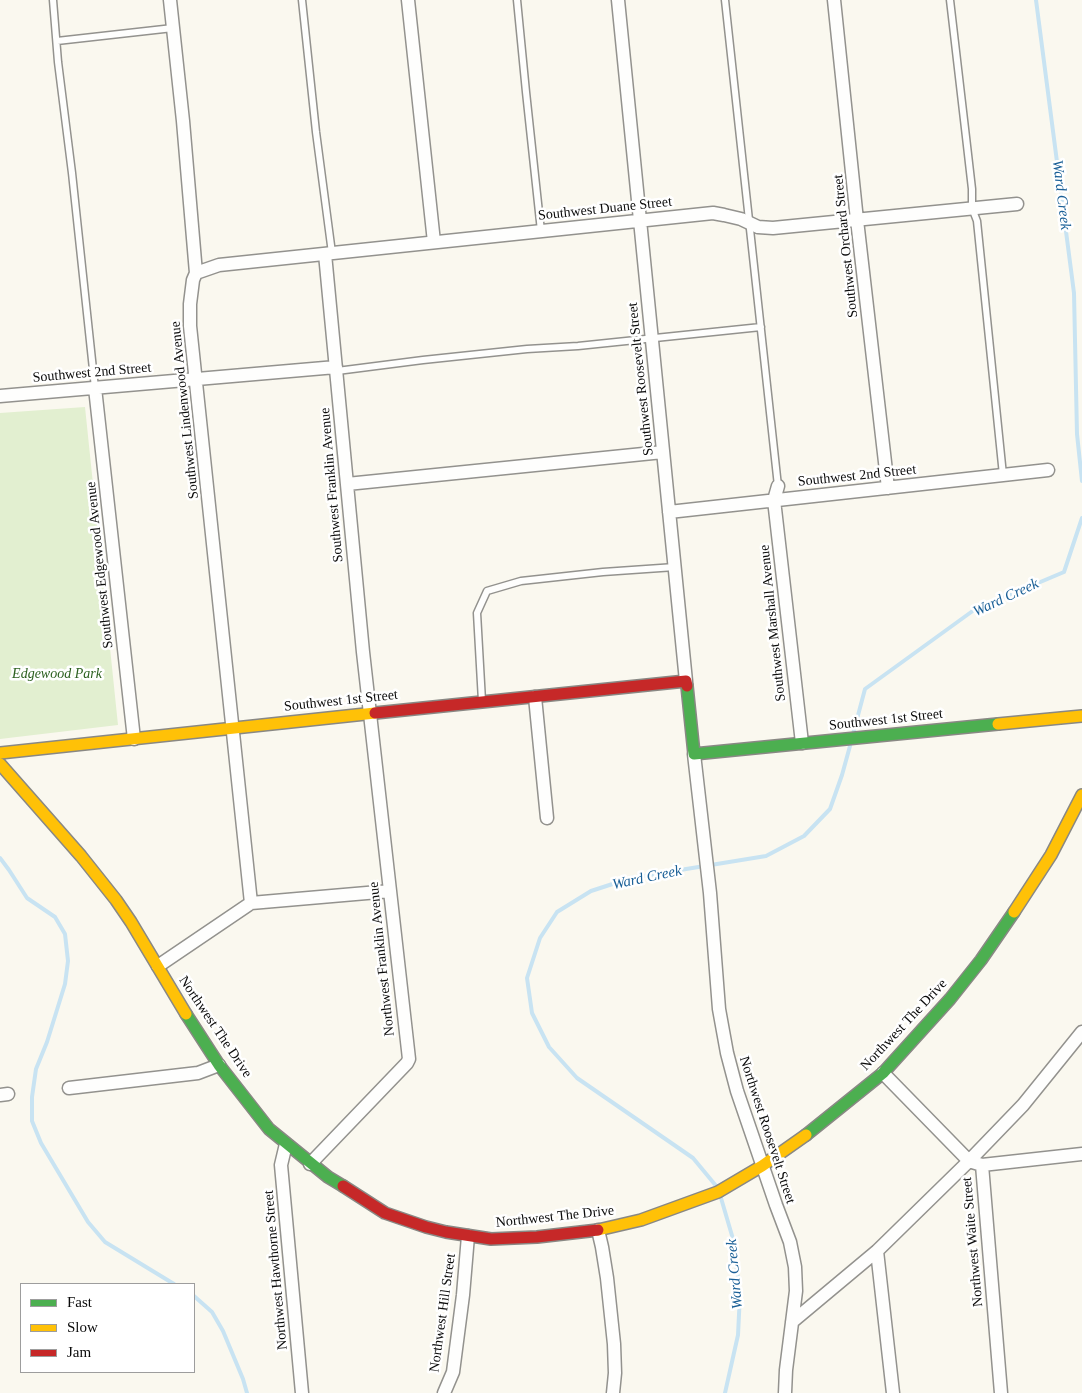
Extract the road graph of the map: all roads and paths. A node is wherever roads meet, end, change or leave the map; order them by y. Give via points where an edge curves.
1 (54, 0) edge
2 (170, 0) edge
3 (302, 0) edge
4 (408, 0) edge
5 (518, 0) edge
6 (618, 0) edge
7 (725, 0) edge
8 (834, 0) edge
9 (950, 0) edge
10 (173, 28) junction
11 (57, 41) junction
12 (1017, 204) dead end
13 (972, 208) junction
14 (857, 220) junction
15 (640, 221) junction
16 (749, 224) junction
17 (541, 231) junction
18 (434, 242) junction
19 (329, 253) junction
20 (196, 273) junction
21 (761, 327) junction
22 (652, 339) junction
23 (337, 369) junction
24 (196, 379) junction
25 (96, 388) junction
26 (0, 396) edge
27 (663, 452) junction
28 (1048, 470) dead end
29 (1003, 475) junction
30 (347, 484) junction
31 (778, 486) joint
32 (888, 488) junction
33 (774, 500) junction
34 (669, 512) junction
35 (675, 567) junction
36 (686, 681) junction
37 (535, 697) junction
38 (482, 702) junction
39 (370, 713) junction
40 (1082, 716) edge
41 (232, 728) junction
42 (134, 739) junction
43 (802, 743) junction
44 (0, 753) edge
45 (694, 754) junction
46 (0, 764) edge
47 (1082, 795) edge
48 (547, 818) dead end
49 (390, 891) junction
50 (250, 903) junction
51 (158, 966) junction
52 (1082, 1032) edge
53 (219, 1065) junction
54 (883, 1073) junction
55 (69, 1088) dead end
56 (286, 1144) junction
57 (1082, 1154) edge
58 (976, 1163) junction
59 (310, 1164) junction
60 (762, 1166) junction
61 (598, 1230) junction
62 (468, 1236) junction
63 (877, 1251) junction
64 (792, 1322) junction
65 (302, 1393) edge
66 (444, 1393) edge
67 (613, 1393) edge
68 (785, 1393) edge
69 (893, 1393) edge
70 (1001, 1393) edge

1 - 11 lane
2 - 10 street, Southwest Lindenwood Avenue
3 - 19 lane
4 - 18 street
5 - 17 lane
6 - 15 street, Southwest Roosevelt Street
7 - 16 lane
8 - 14 street, Southwest Orchard Street
9 - 13 lane
10 - 11 lane
10 - 20 street, Southwest Lindenwood Avenue
11 - 25 lane
12 - 13 street, Southwest Duane Street
13 - 14 street, Southwest Duane Street
13 - 29 lane via 977,222
14 - 16 street, Southwest Duane Street via 773,228
14 - 32 street, Southwest Orchard Street
15 - 16 street, Southwest Duane Street via 713,213
15 - 17 street, Southwest Duane Street
15 - 22 street, Southwest Roosevelt Street
16 - 21 lane
17 - 18 street, Southwest Duane Street
18 - 19 street, Southwest Duane Street
19 - 20 street, Southwest Duane Street via 219,265
19 - 23 street, Southwest Franklin Avenue
20 - 24 street, Southwest Lindenwood Avenue via 190,326
21 - 22 lane
21 - 31 lane
22 - 23 lane
22 - 27 street, Southwest Roosevelt Street
23 - 24 street, Southwest 2nd Street
23 - 30 street, Southwest Franklin Avenue
24 - 25 street, Southwest 2nd Street
24 - 41 street, Southwest Lindenwood Avenue
25 - 26 street, Southwest 2nd Street
25 - 42 street, Southwest Edgewood Avenue
27 - 30 street
27 - 34 street, Southwest Roosevelt Street
28 - 29 street, Southwest 2nd Street
29 - 32 street, Southwest 2nd Street
30 - 39 street, Southwest Franklin Avenue
31 - 33 street
32 - 33 street, Southwest 2nd Street
33 - 34 street, Southwest 2nd Street
33 - 43 street, Southwest Marshall Avenue
34 - 35 street, Southwest Roosevelt Street
35 - 36 street, Southwest Roosevelt Street
35 - 38 lane via 521,581 487,592 477,613
36 - 37 street, Southwest 1st Street
36 - 45 street, Southwest Roosevelt Street
37 - 38 street, Southwest 1st Street
37 - 48 street
38 - 39 street, Southwest 1st Street
39 - 41 street, Southwest 1st Street
39 - 49 street, Northwest Franklin Avenue
40 - 43 street, Southwest 1st Street
41 - 42 street, Southwest 1st Street
41 - 50 street, Southwest Lindenwood Avenue
42 - 44 street, Southwest 1st Street
43 - 45 street, Southwest 1st Street
45 - 60 street, Northwest Roosevelt Street via 710,893 718,1009 726,1053
46 - 51 street, Northwest The Drive via 101,880
47 - 54 street, Northwest The Drive via 1051,855 981,960
49 - 50 street
49 - 59 street, Northwest Franklin Avenue via 407,1064
50 - 51 street
51 - 53 street, Northwest The Drive
52 - 58 street
53 - 55 street via 198,1073
53 - 56 street, Northwest The Drive via 269,1129
54 - 58 street, Northwest Waite Street
54 - 60 street, Northwest The Drive via 795,1144
56 - 59 street, Northwest The Drive
56 - 65 street, Northwest Hawthorne Street via 280,1165
57 - 58 street
58 - 63 street
58 - 70 street, Northwest Waite Street
59 - 62 street, Northwest The Drive via 385,1214 426,1228
60 - 61 street, Northwest The Drive via 718,1192 689,1204
60 - 64 street, Northwest Roosevelt Street via 790,1242 795,1267
61 - 62 street, Northwest The Drive via 537,1237 491,1239
61 - 67 street via 614,1344
62 - 66 street, Northwest Hill Street via 453,1372
63 - 64 street
63 - 69 street
64 - 68 street, Northwest Roosevelt Street

